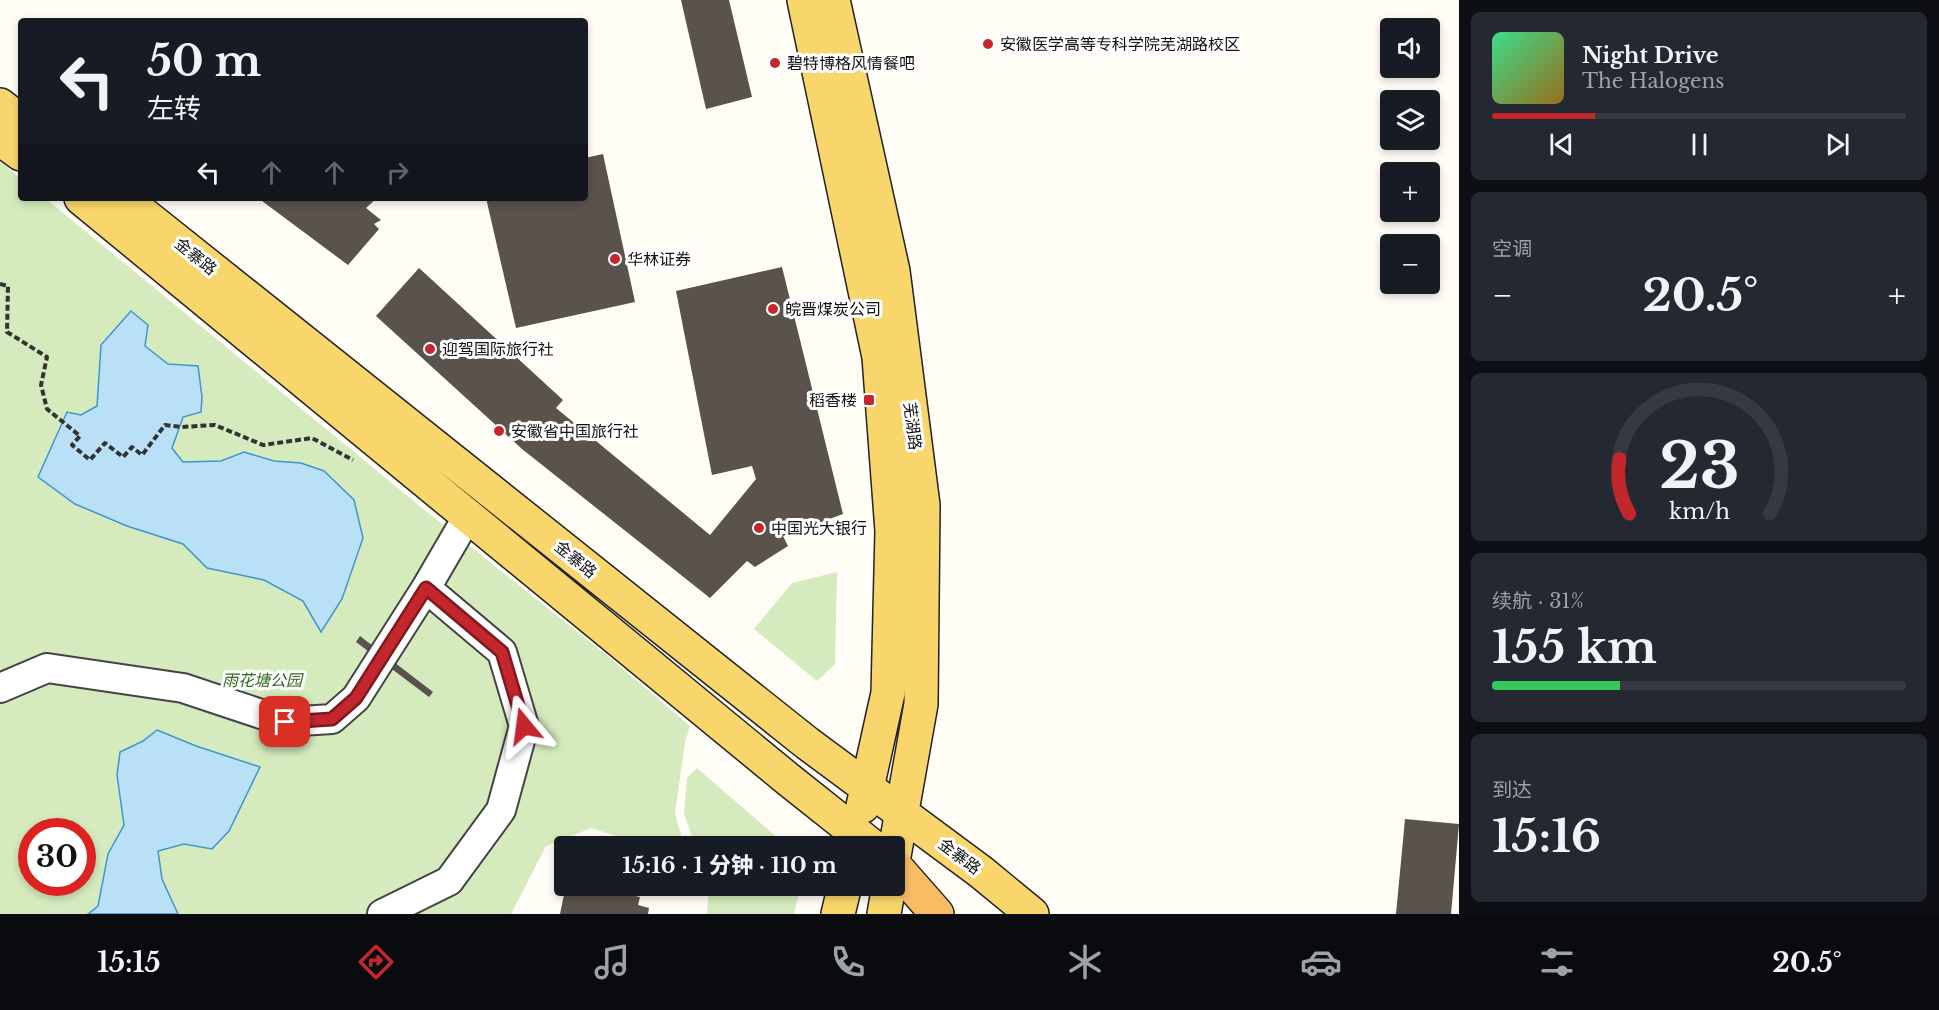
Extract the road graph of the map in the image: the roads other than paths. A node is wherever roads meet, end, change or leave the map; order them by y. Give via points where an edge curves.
1 (804, 0) edge
2 (833, 0) edge
3 (0, 105) edge
4 (18, 119) edge
5 (0, 139) edge
6 (18, 152) edge
7 (85, 201) edge
8 (127, 201) edge
9 (468, 516) junction
10 (426, 588) junction
11 (0, 688) edge
12 (867, 787) junction
13 (902, 813) junction
14 (854, 836) edge
15 (862, 836) edge
16 (898, 836) edge
17 (905, 874) edge
18 (905, 878) edge
19 (842, 896) edge
20 (887, 896) edge
21 (382, 914) edge
22 (838, 914) edge
23 (884, 914) edge
24 (937, 914) edge
25 (955, 914) edge
26 (1032, 914) edge

1 - 12 main road, 芜湖路 via 879,357 892,531 888,693
2 - 13 main road, 芜湖路 via 893,271 923,505 921,704
3 - 4 main road
5 - 6 main road
7 - 9 main road, 金寨路
8 - 12 main road, 金寨路
9 - 10 street
9 - 14 main road, 金寨路
10 - 11 street via 356,698 332,719 285,722 183,688 47,668
10 - 21 street via 502,652 524,726 501,810 449,881
12 - 13 main road, 金寨路
12 - 15 main road, 芜湖路
13 - 16 main road, 芜湖路
13 - 26 main road, 金寨路
17 - 25 main road
18 - 24 highway
19 - 22 main road
20 - 23 main road

